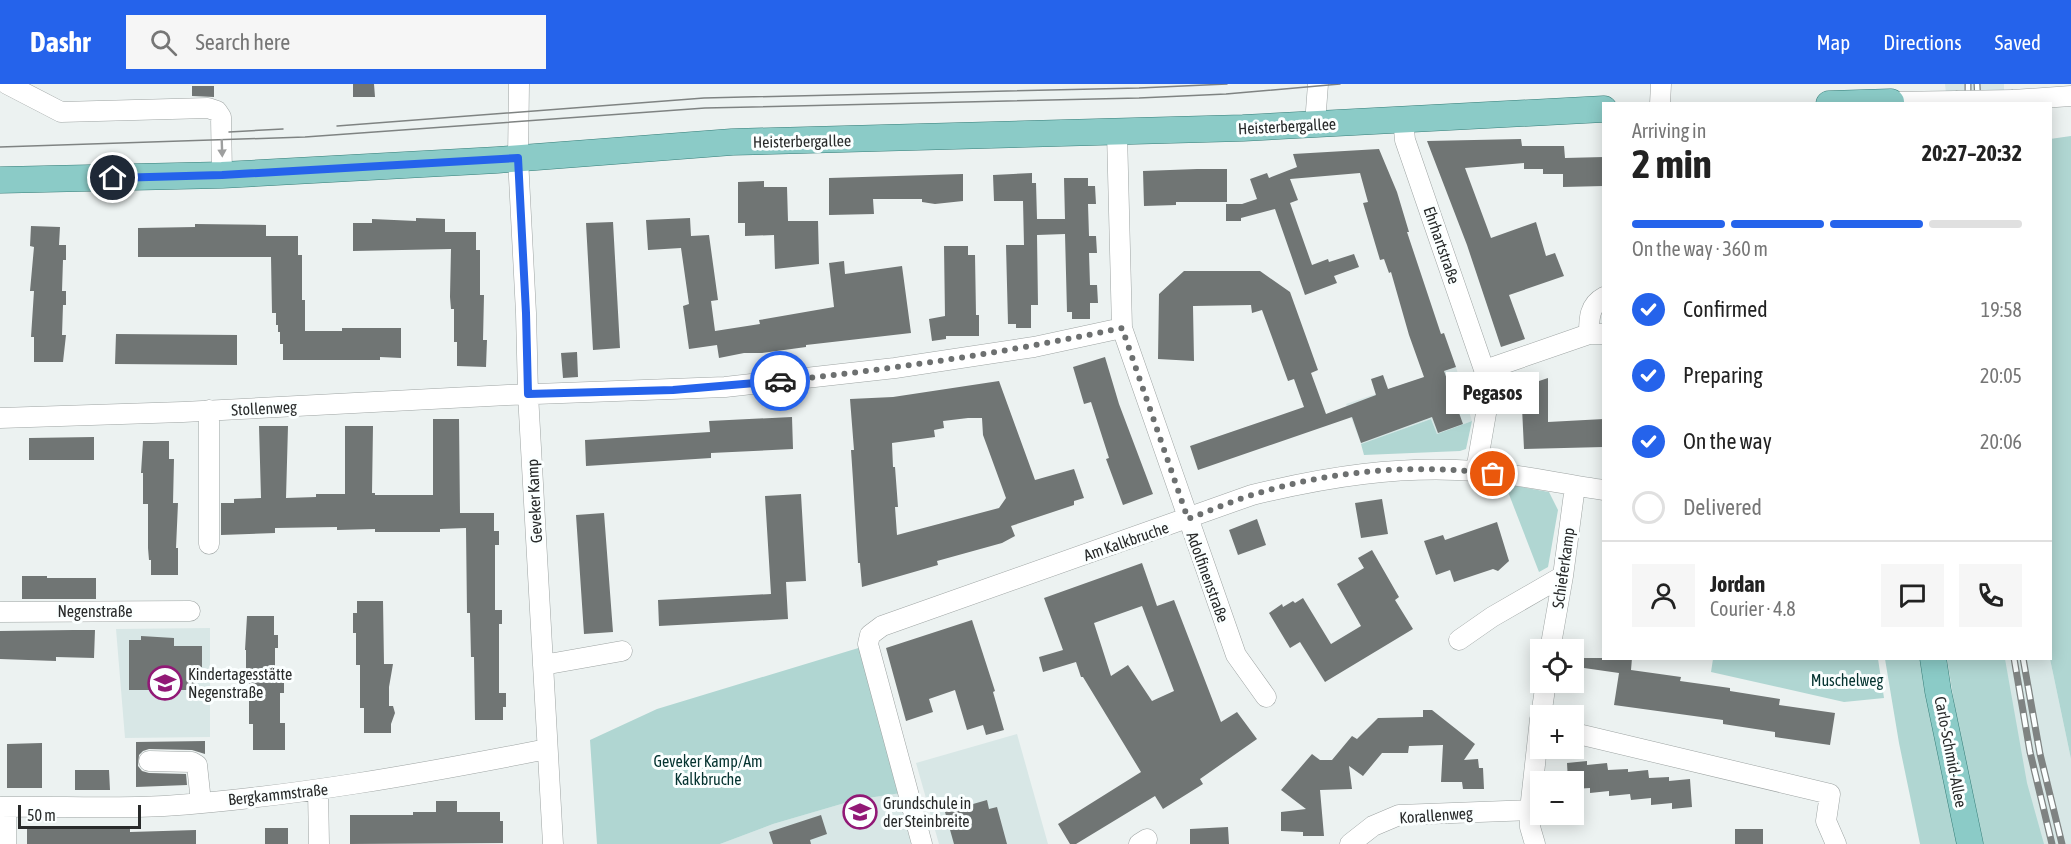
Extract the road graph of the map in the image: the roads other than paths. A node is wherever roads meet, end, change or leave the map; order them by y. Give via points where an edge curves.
1 (7, 84) edge
2 (519, 84) edge
3 (1318, 84) edge
4 (1661, 84) edge
5 (1862, 84) edge
6 (2071, 96) edge
7 (1891, 97) edge
8 (1660, 102) edge
9 (1862, 102) edge
10 (1867, 102) edge
11 (1602, 109) edge
12 (1403, 119) junction
13 (1315, 124) junction
14 (1117, 133) junction
15 (518, 158) junction
16 (222, 175) junction
17 (0, 180) edge
18 (1602, 298) edge
19 (1122, 328) junction
20 (1596, 334) edge
21 (1485, 370) junction
22 (528, 394) junction
23 (209, 410) junction
24 (0, 418) edge
25 (1476, 471) junction
26 (1575, 486) junction
27 (1602, 490) edge
28 (1188, 519) junction
29 (209, 544) dead end
30 (1563, 576) junction
31 (190, 610) dead end
32 (0, 612) edge
33 (1552, 639) edge
34 (1459, 640) dead end
35 (622, 651) dead end
36 (1934, 660) edge
37 (543, 665) junction
38 (1266, 697) dead end
39 (1584, 735) edge
40 (547, 749) junction
41 (149, 761) dead end
42 (318, 790) junction
43 (201, 802) junction
44 (3, 807) edge
45 (1530, 810) edge
46 (1530, 825) edge
47 (6, 844) edge
48 (319, 844) edge
49 (553, 844) edge
50 (922, 844) edge
51 (1350, 844) edge
52 (1535, 844) edge
53 (1836, 844) edge
54 (1971, 844) edge

1 -> 16 street via 61,112 208,108 217,111 221,122
2 - 15 street, Geveker Kamp
3 - 13 street
4 - 8 street
5 - 9 main road
6 - 7 street, bridge via 1956,102
7 - 10 main road
11 - 12 main road, Heisterbergallee
12 - 13 main road, Heisterbergallee
12 - 21 street, Ehrhartstraße via 1405,140
13 - 14 main road, Heisterbergallee
14 - 15 main road, Heisterbergallee via 732,142
14 - 19 street, Adolfinenstraße
15 - 16 main road, Heisterbergallee
15 - 22 street, Geveker Kamp
16 - 17 main road, Heisterbergallee
18 - 20 street via 1589,315
19 - 22 street, Stollenweg via 1034,347 822,377 725,387
19 - 28 street, Adolfinenstraße
20 - 21 street
21 - 25 street, Ehrhartstraße via 1488,402
22 - 23 street, Stollenweg
22 - 37 street, Geveker Kamp
23 - 24 street, Stollenweg
23 - 29 street
25 - 26 street, Am Kalkbruche
25 - 28 street, Am Kalkbruche via 1408,469 1303,482 1252,495
26 - 27 street, Am Kalkbruche
26 - 30 street, Schieferkamp
28 - 38 street, Adolfinenstraße via 1236,656
28 - 50 street, Am Kalkbruche via 882,626 870,635 868,644
30 - 33 street, Schieferkamp
30 - 34 street
31 - 32 street, Negenstraße
35 - 37 street
36 - 54 main road, Carlo-Schmid-Allee
37 - 40 street, Geveker Kamp
39 - 53 street via 1830,794 1826,821
40 - 42 street, Bergkammstraße
40 - 49 street, Geveker Kamp
41 - 43 street via 197,765
42 - 43 street, Bergkammstraße
42 - 48 street
43 - 44 street, Bergkammstraße via 162,806
44 - 47 street, Bergkammstraße
45 - 51 street, Korallenweg via 1399,815 1373,826
46 - 52 street

